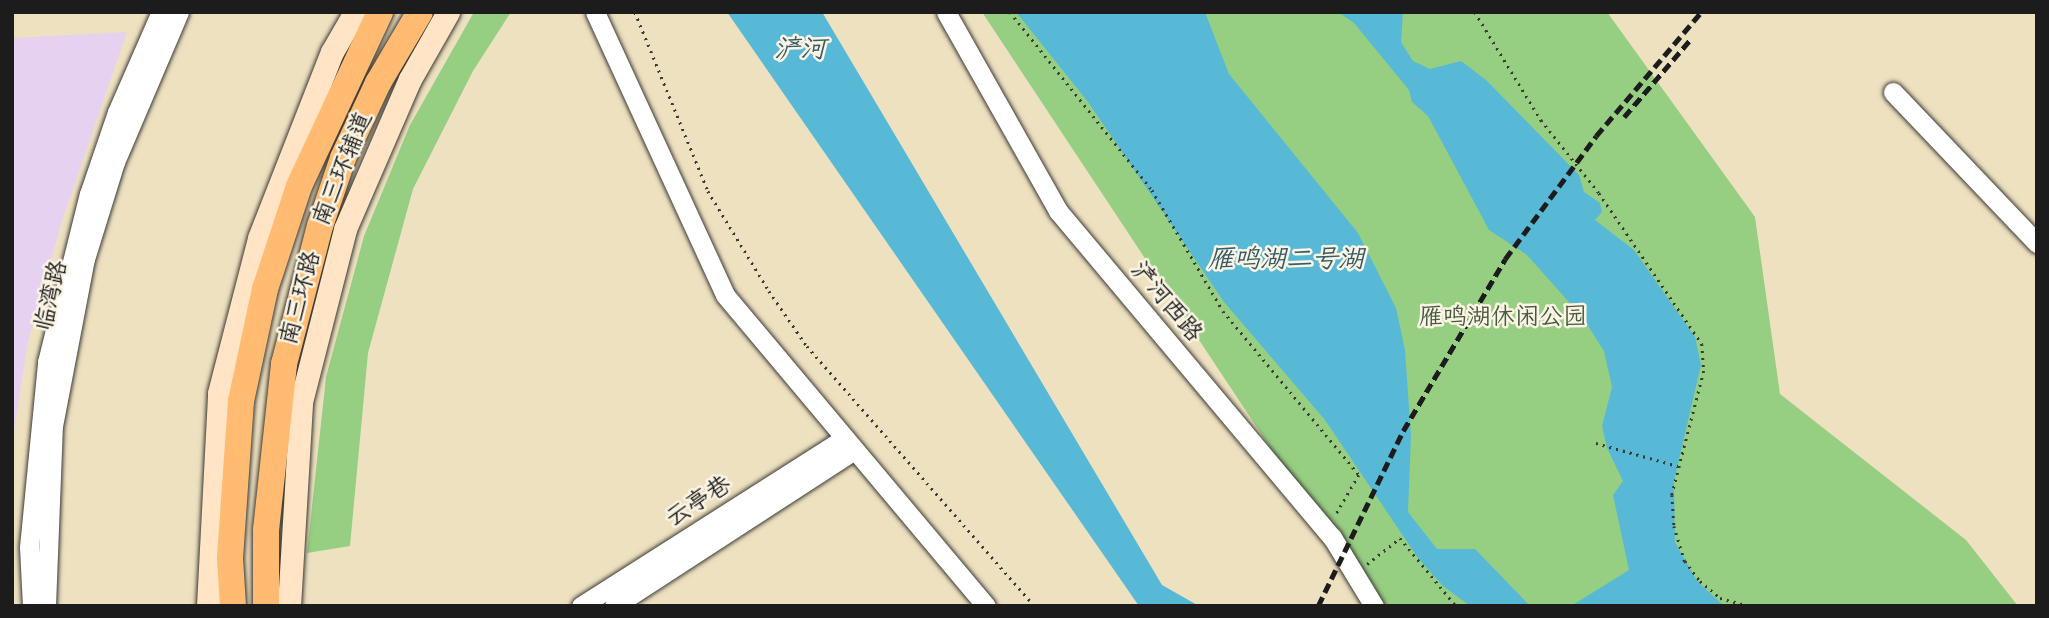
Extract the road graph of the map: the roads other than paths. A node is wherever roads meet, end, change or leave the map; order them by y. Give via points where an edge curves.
1 (161, 12) edge
2 (179, 12) edge
3 (355, 12) edge
4 (380, 12) edge
5 (420, 12) edge
6 (448, 12) edge
7 (596, 12) edge
8 (946, 12) edge
9 (1893, 92) dead end
10 (2037, 243) edge
11 (848, 445) junction
12 (32, 606) edge
13 (46, 606) edge
14 (208, 606) edge
15 (233, 606) edge
16 (266, 606) edge
17 (289, 606) edge
18 (582, 606) edge
19 (614, 606) edge
20 (986, 606) edge
21 (1374, 606) edge

1 - 12 street, 临湾路 via 117,112 89,194 58,312 35,453 29,547
2 - 13 street, 临湾路 via 128,127 85,259 53,426 45,537
3 - 14 main road via 332,52 259,238 219,393
4 - 15 highway, 南三环路 via 299,186 265,289 241,401 230,558
5 - 16 highway, 南三环路 via 343,158 316,239 284,365 266,530
6 - 17 main road, 南三环辅道 via 410,79 345,229 300,402
7 - 11 street via 725,295
8 - 21 street, 浐河西路 via 1058,211 1327,531
9 - 10 street
11 - 18 street, 云亭巷
11 - 19 street
11 - 20 street

